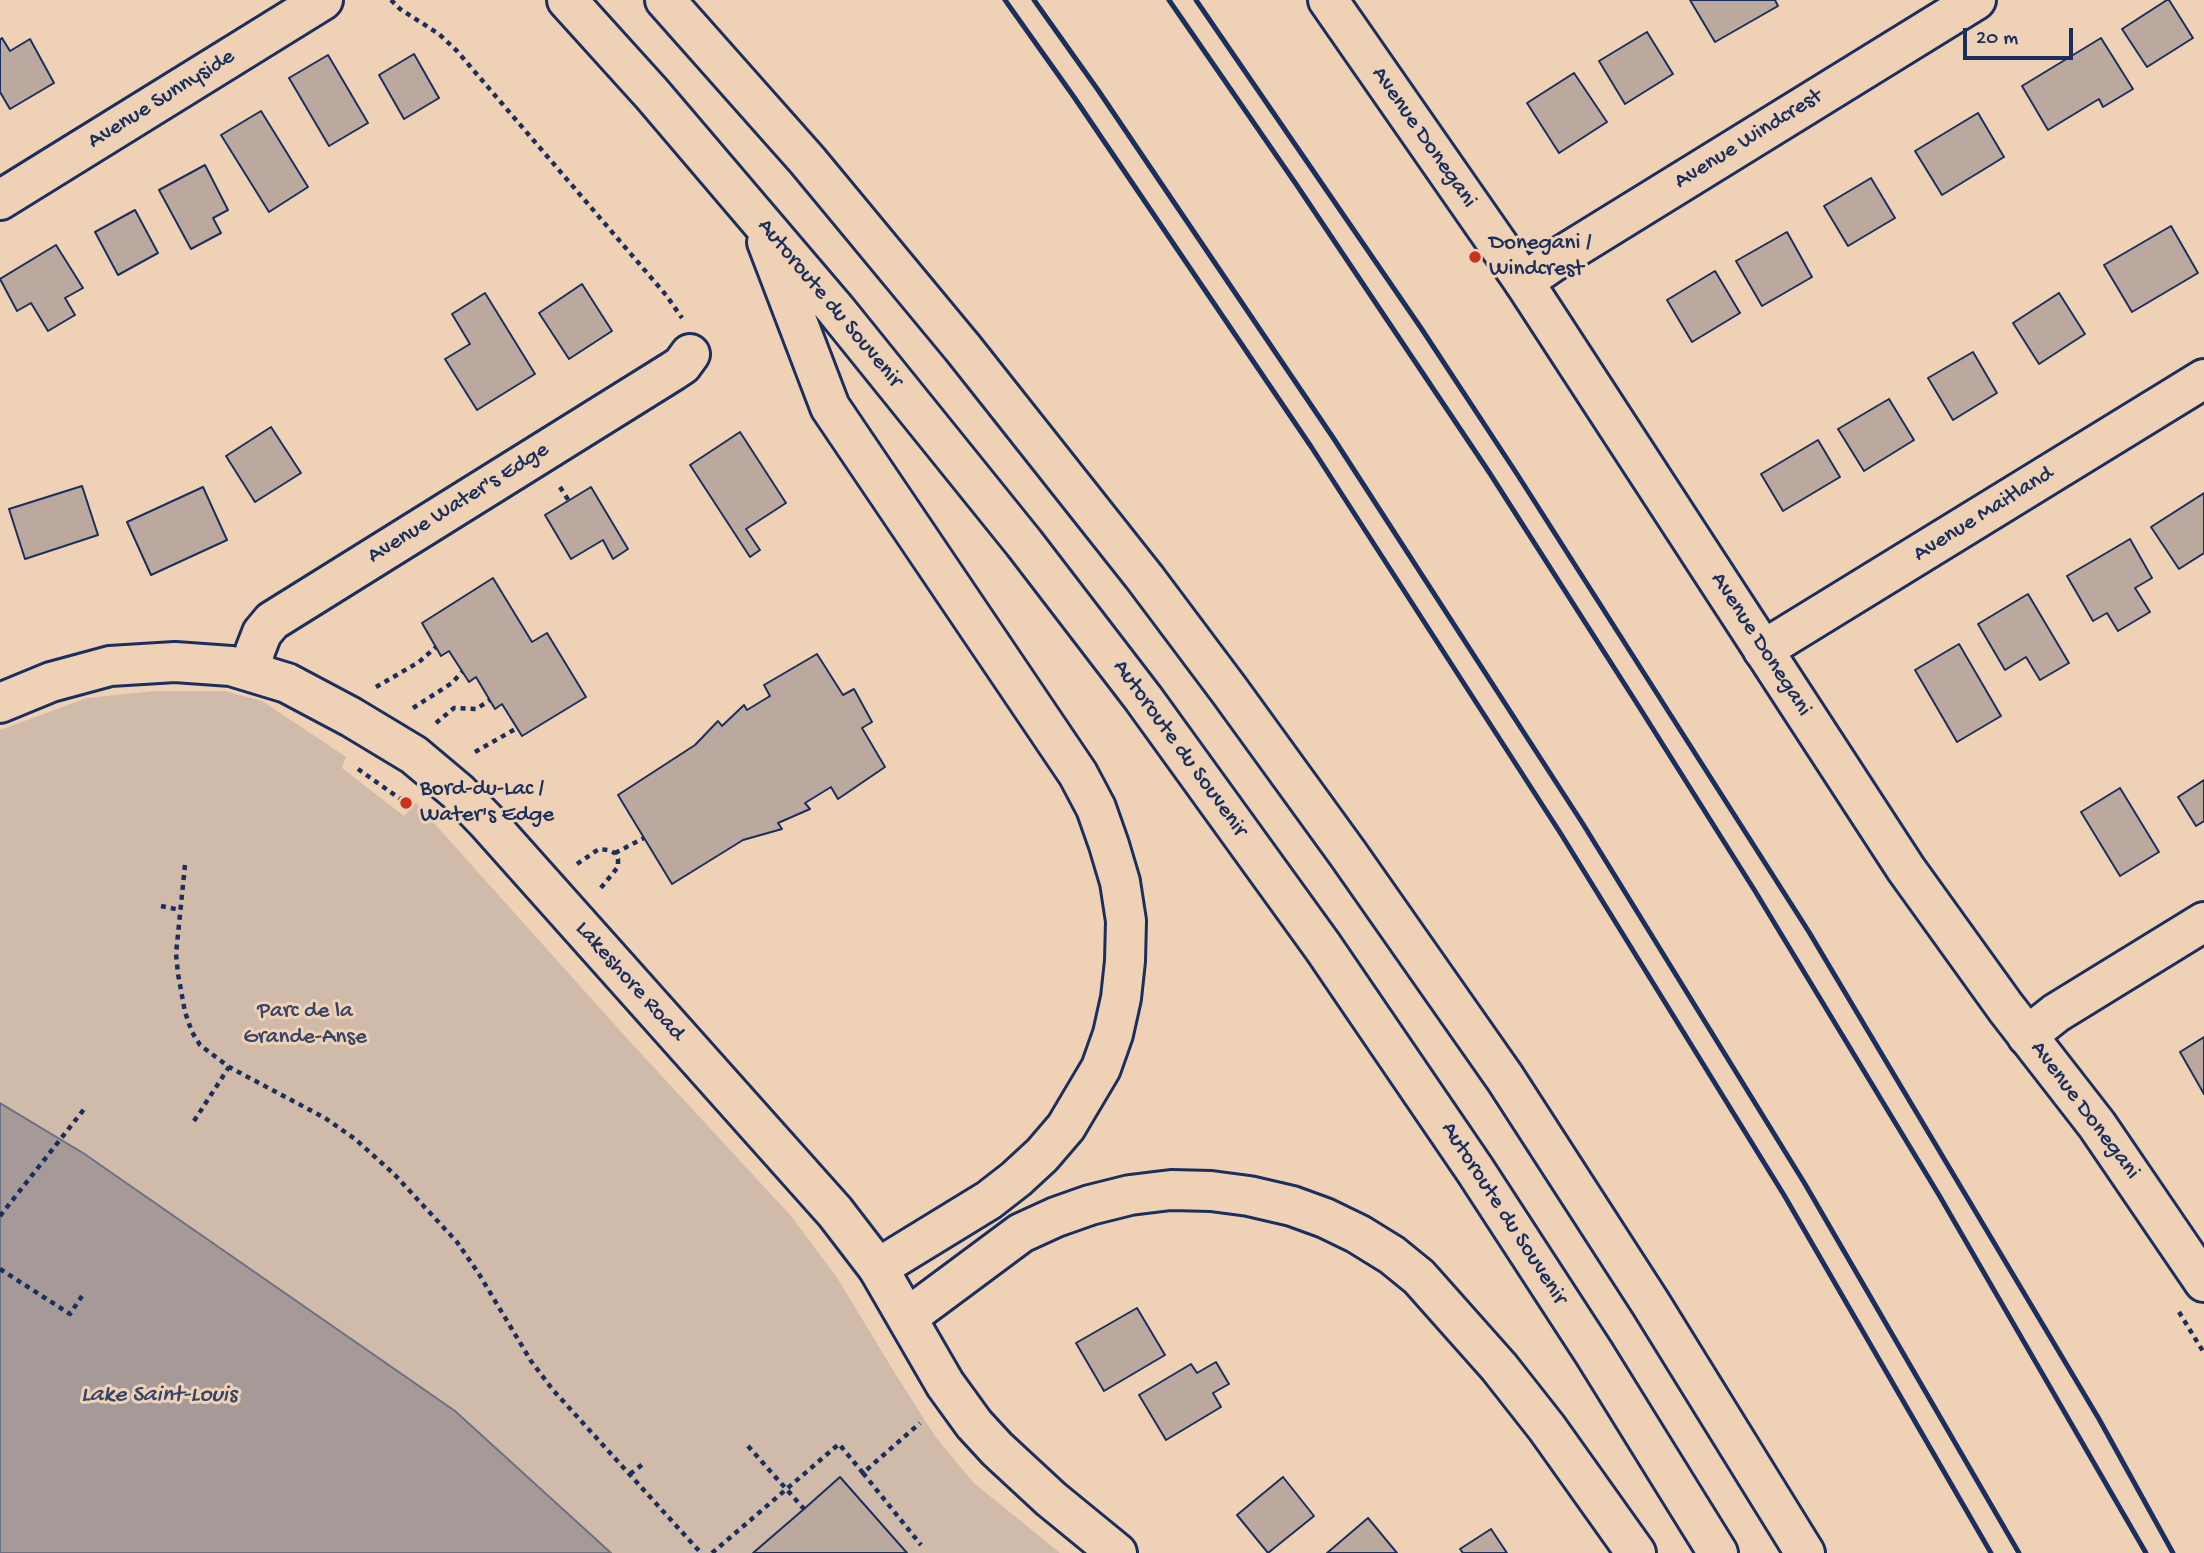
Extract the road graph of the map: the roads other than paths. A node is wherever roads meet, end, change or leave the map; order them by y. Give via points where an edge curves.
1 (323, 0) edge
2 (567, 0) edge
3 (665, 0) edge
4 (1328, 0) edge
5 (1976, 0) edge
6 (0, 200) edge
7 (758, 217) junction
8 (1524, 282) junction
9 (688, 340) road end
10 (2204, 379) edge
11 (1763, 650) junction
12 (252, 671) junction
13 (0, 703) edge
14 (2204, 922) edge
15 (2028, 1036) junction
16 (878, 1268) junction
17 (2204, 1282) edge
18 (908, 1317) junction
19 (1117, 1553) edge
20 (1636, 1553) edge
21 (1718, 1553) edge
22 (1805, 1553) edge

1 - 6 main road, Avenue Sunnyside
2 - 7 main road, Autoroute du Souvenir
3 - 22 main road via 807,160 962,347 1138,567 1229,690 1505,1078
4 - 8 main road, Avenue Donegani
5 - 8 main road, Avenue Windcrest
7 - 16 main road via 831,407 1078,774 1096,808 1110,845 1126,921 1124,973 1113,1034 1101,1068 1066,1127 989,1200
7 - 21 main road, Autoroute du Souvenir via 1024,543 1261,859 1538,1265
8 - 11 main road, Avenue Donegani
9 - 12 main road, Avenue Water's Edge via 673,371 272,621 262,633
10 - 11 main road, Avenue Maitland
11 - 15 main road, Avenue Donegani via 1906,869
12 - 13 main road, Lakeshore Road via 204,663 110,666 51,682
12 - 16 main road, Lakeshore Road via 287,683 369,727 414,755 457,792 835,1212
14 - 15 main road via 2056,1013
15 - 17 main road, Avenue Donegani via 2111,1144
16 - 18 main road, Lakeshore Road
18 - 19 main road, Lakeshore Road via 945,1384 974,1424 1051,1499
18 - 20 main road via 1021,1233 1090,1205 1171,1190 1249,1196 1292,1206 1358,1234 1419,1277 1547,1428

